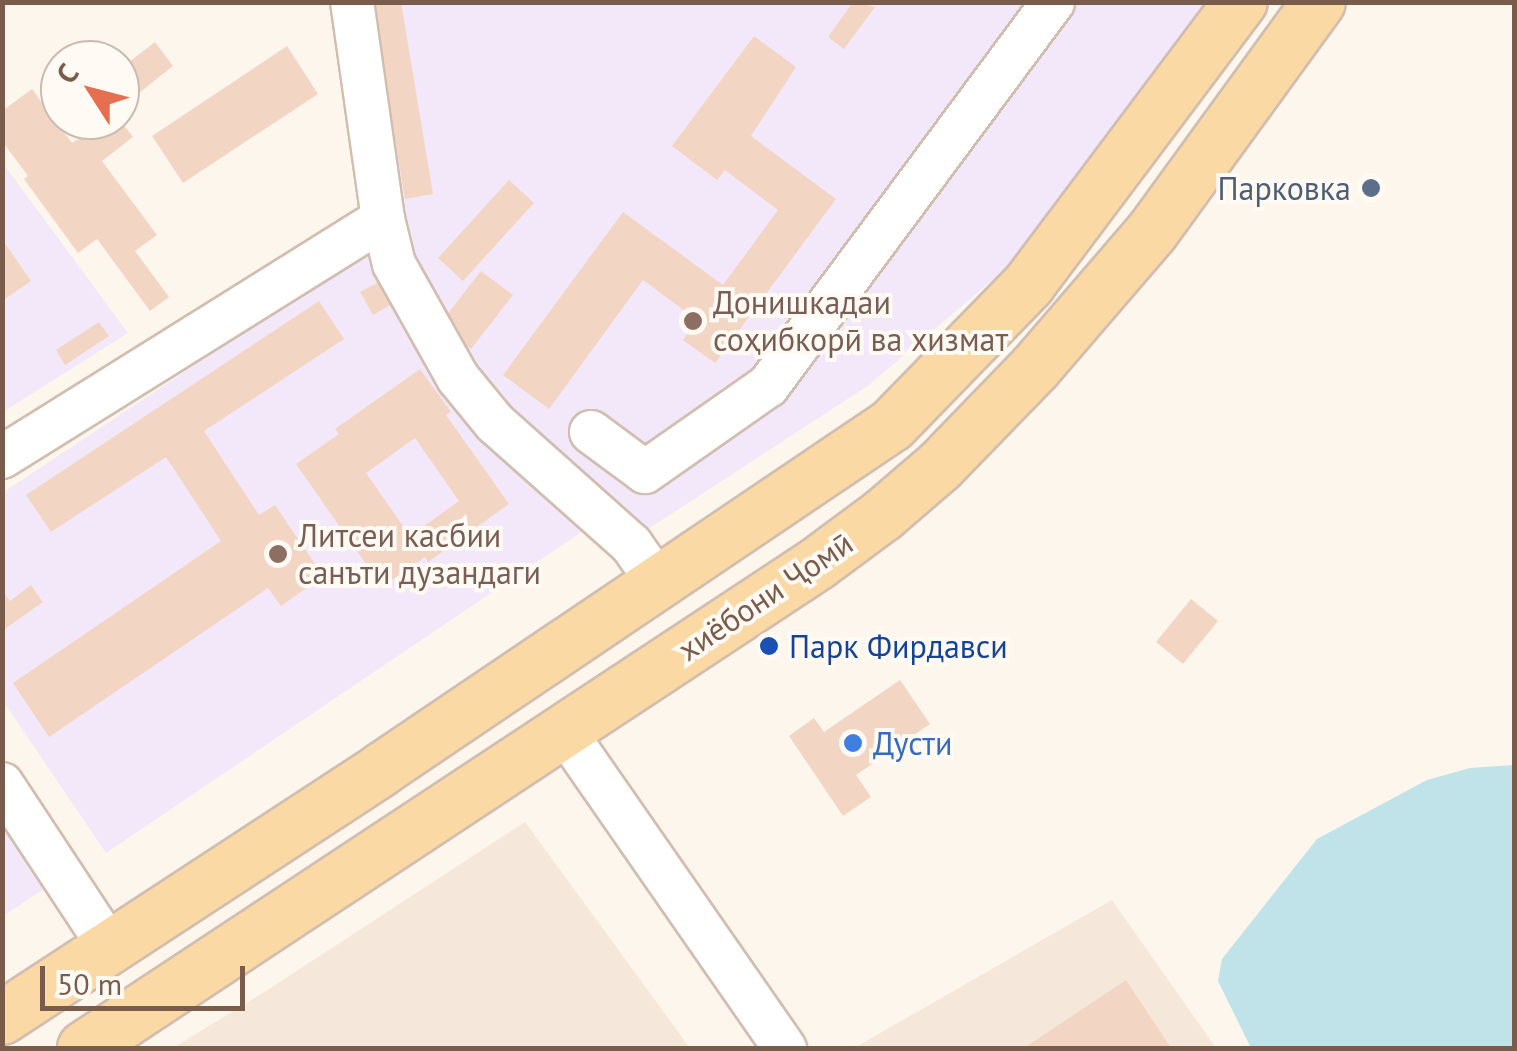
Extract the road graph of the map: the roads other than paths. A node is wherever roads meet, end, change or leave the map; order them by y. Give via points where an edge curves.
1 (352, 2) edge
2 (1053, 2) edge
3 (1242, 2) edge
4 (1318, 2) edge
5 (384, 220) junction
6 (591, 432) dead end
7 (2, 458) edge
8 (653, 575) dead end
9 (562, 729) junction
10 (382, 769) junction
11 (2, 784) edge
12 (416, 828) junction
13 (110, 946) junction
14 (2, 1018) edge
15 (84, 1048) edge
16 (786, 1048) edge

1 - 5 street
2 - 6 street via 768,386 645,472
3 - 10 main road via 1029,284 892,425
4 - 9 main road, хиёбони Ҷомӣ via 1152,232 940,466 817,564
5 - 7 street
5 - 8 street via 394,264 458,378 494,424 631,544
9 - 12 main road, хиёбони Ҷомӣ
9 - 16 street
10 - 12 main road
10 - 13 main road
11 - 13 street
12 - 15 main road, хиёбони Ҷомӣ
13 - 14 main road

